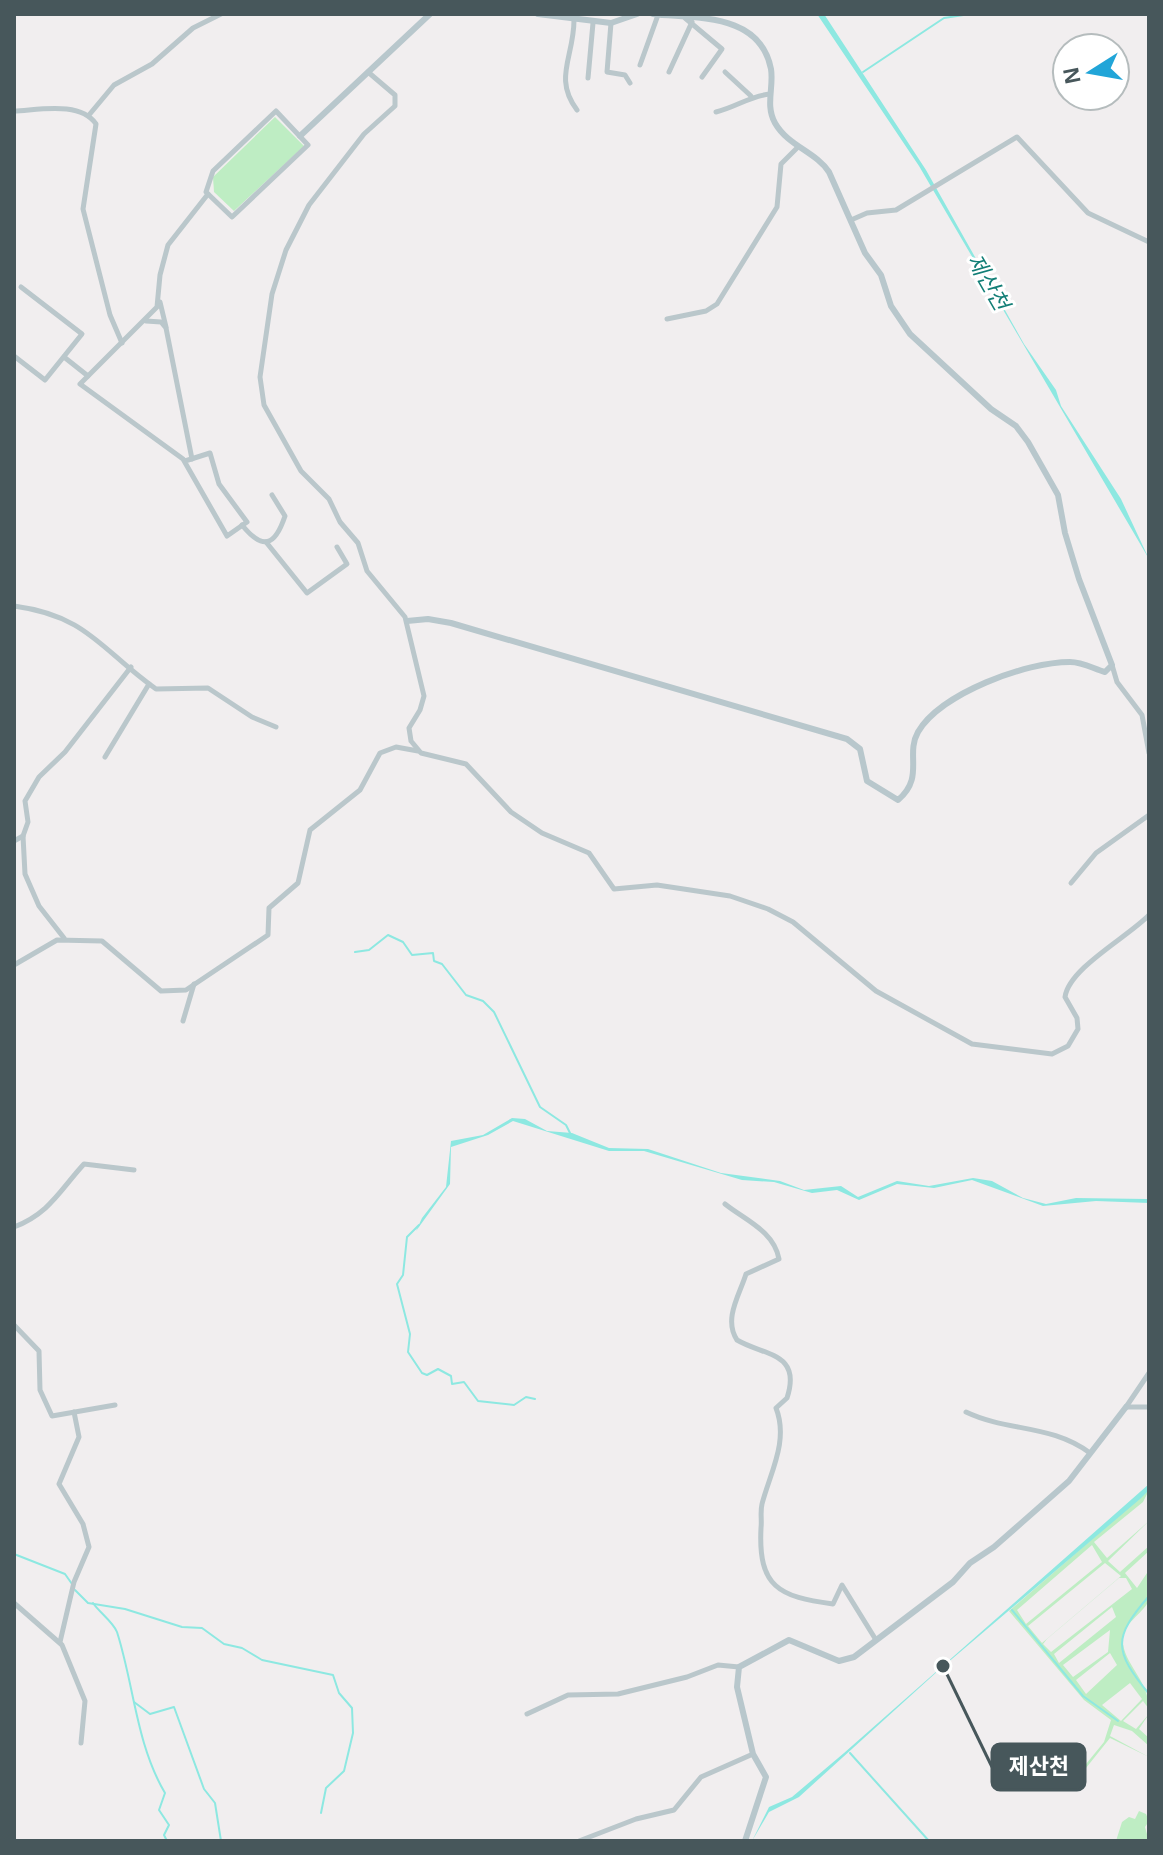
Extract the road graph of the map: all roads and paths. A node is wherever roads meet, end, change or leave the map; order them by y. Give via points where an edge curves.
1 (221, 14) edge
2 (430, 14) edge
3 (538, 14) edge
4 (637, 14) edge
5 (656, 14) edge
6 (700, 15) edge
7 (684, 17) junction
8 (574, 20) junction
9 (692, 22) junction
10 (593, 23) junction
11 (611, 23) junction
12 (640, 65) dead end
13 (368, 72) junction
14 (669, 72) dead end
15 (725, 72) dead end
16 (702, 77) dead end
17 (588, 78) dead end
18 (630, 83) dead end
19 (770, 94) junction
20 (751, 96) junction
21 (577, 110) dead end
22 (14, 111) edge
23 (716, 112) dead end
24 (89, 115) junction
25 (300, 136) junction
26 (797, 148) junction
27 (208, 194) junction
28 (851, 220) junction
29 (1149, 242) edge
30 (21, 287) dead end
31 (159, 297) junction
32 (667, 319) dead end
33 (145, 321) junction
34 (115, 326) junction
35 (166, 328) junction
36 (131, 335) junction
37 (122, 343) junction
38 (14, 356) edge
39 (64, 357) junction
40 (88, 376) junction
41 (188, 460) junction
42 (272, 495) dead end
43 (242, 525) junction
44 (266, 542) junction
45 (337, 547) dead end
46 (14, 606) edge
47 (407, 621) junction
48 (1112, 665) junction
49 (131, 667) junction
50 (149, 684) junction
51 (276, 727) dead end
52 (419, 751) junction
53 (1149, 753) edge
54 (105, 757) dead end
55 (1149, 815) edge
56 (23, 836) junction
57 (14, 841) edge
58 (1071, 883) dead end
59 (1149, 915) edge
60 (64, 939) junction
61 (14, 965) edge
62 (195, 982) junction
63 (183, 1021) dead end
64 (134, 1170) dead end
65 (725, 1204) dead end
66 (14, 1227) edge
67 (14, 1325) edge
68 (1149, 1373) edge
69 (115, 1405) dead end
70 (1126, 1407) junction
71 (1149, 1407) edge
72 (74, 1412) junction
73 (966, 1412) dead end
74 (1090, 1453) junction
75 (14, 1603) edge
76 (876, 1640) junction
77 (60, 1642) junction
78 (739, 1667) junction
79 (527, 1714) dead end
80 (81, 1743) dead end
81 (753, 1754) junction
82 (579, 1841) edge
83 (745, 1841) edge

1 - 24 street via 114,85
2 - 13 street
3 - 8 street
4 - 11 street
5 - 7 street
5 - 12 street
6 - 7 street
6 - 19 street via 729,22 756,42 771,69
7 - 9 street
8 - 10 street
8 - 21 street via 563,80
9 - 14 street
9 - 16 street via 722,49
10 - 11 street
10 - 17 street
11 - 18 street via 607,72 625,75
13 - 25 street
13 - 47 street via 395,95 395,106 364,134 309,205 281,260 262,353 261,385 264,405 301,471 329,499 358,543 367,571
15 - 20 street
19 - 20 street
19 - 26 street via 775,123
20 - 23 street
22 - 24 street via 75,110
24 - 34 street via 97,133 83,209
25 - 27 street via 276,111 213,171
25 - 27 street via 308,145 232,217
26 - 28 street via 826,167
26 - 32 street via 781,164 777,207 717,304
27 - 31 street via 168,245
28 - 29 street via 867,213 890,213 1017,137 1088,213
28 - 48 street via 881,275 891,306 910,334 1028,442 1058,495 1079,579
30 - 39 street via 82,334
31 - 33 street
31 - 35 street
33 - 35 street via 161,322
33 - 36 street
34 - 36 street
34 - 37 street
35 - 41 street
36 - 37 street
37 - 40 street
38 - 39 street via 45,380
39 - 40 street
40 - 41 street via 80,384
41 - 43 street via 227,536
41 - 43 street via 210,453 219,484 247,522
42 - 44 street via 285,516 276,536
43 - 44 street via 256,541
44 - 45 street via 307,593 347,564
46 - 49 street via 70,620
47 - 48 street via 433,619 464,627 847,739 860,749 867,781 898,800 914,775 917,735 945,704 1009,673 1064,662 1105,672
47 - 52 street via 424,696 408,733
48 - 53 street via 1117,682 1142,715
49 - 50 street
49 - 56 street via 39,777 25,801 28,822
50 - 51 street via 161,689 208,688
50 - 54 street
52 - 59 street via 471,767 511,812 542,833 589,853 614,889 665,886 730,896 768,909 799,926 876,991 972,1044 1048,1054 1068,1046 1078,1029 1065,997 1070,982
52 - 62 street via 396,747 380,753 360,790 310,830 298,883 269,908 268,935
55 - 58 street via 1096,853
56 - 57 street
56 - 60 street via 28,882
60 - 61 street
60 - 62 street via 108,943 161,991 176,993
62 - 63 street
64 - 66 street via 84,1164 43,1211
65 - 76 street via 764,1232 779,1259 746,1274 732,1333 771,1353 791,1374 787,1398 776,1408 780,1443 761,1506 760,1560 775,1586 796,1599 833,1604 842,1585
67 - 72 street via 39,1351 40,1390 52,1416
68 - 70 street
69 - 72 street
70 - 71 street
70 - 74 street
72 - 77 street via 78,1442 59,1484 83,1524 89,1547 74,1582
73 - 74 street via 994,1424 1065,1436
74 - 76 street via 1073,1477 1002,1541
75 - 77 street
76 - 78 street via 842,1661 789,1640
77 - 80 street via 85,1701
78 - 79 street via 718,1665 618,1694 568,1695
78 - 81 street via 737,1687
81 - 82 street via 701,1777 674,1810
81 - 83 street via 766,1781

